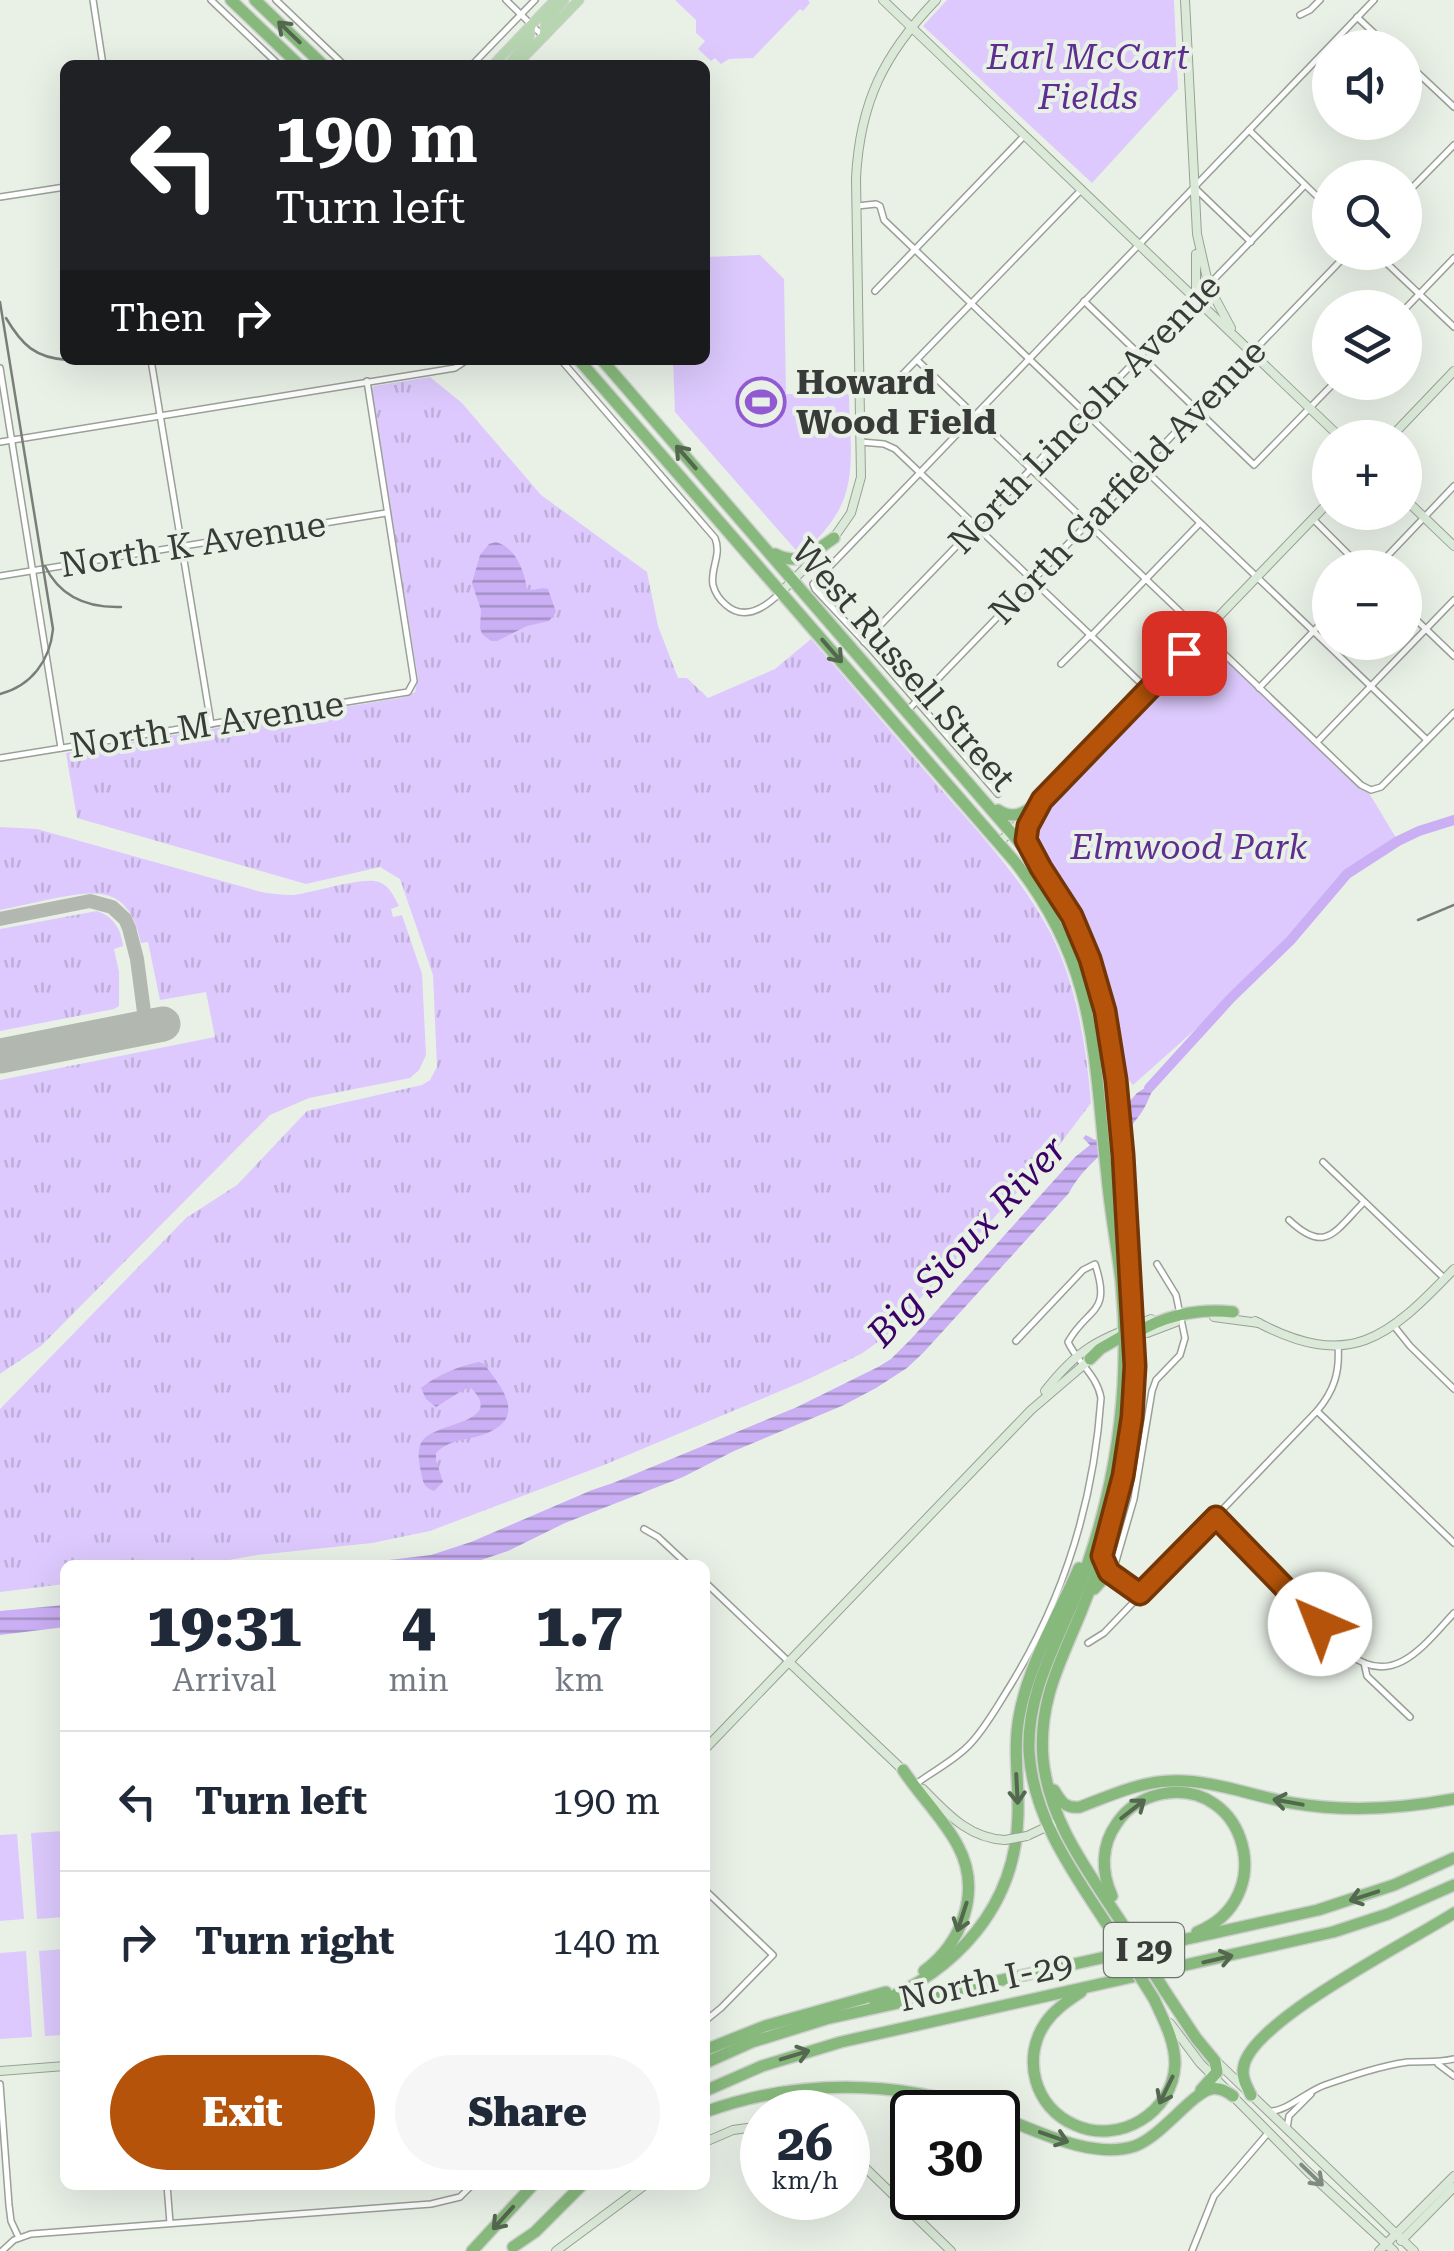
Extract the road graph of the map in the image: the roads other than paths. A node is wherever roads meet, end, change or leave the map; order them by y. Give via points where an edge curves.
1 (93, 0) edge
2 (212, 0) edge
3 (231, 0) edge
4 (255, 0) edge
5 (276, 0) edge
6 (506, 0) edge
7 (535, 0) edge
8 (555, 0) edge
9 (564, 0) edge
10 (579, 0) edge
11 (882, 0) edge
12 (936, 0) edge
13 (1186, 0) edge
14 (1320, 0) edge
15 (1374, 0) edge
16 (521, 15) junction
17 (1300, 15) dead end
18 (1357, 17) junction
19 (532, 25) junction
20 (911, 27) junction
21 (263, 30) junction
22 (1371, 30) edge
23 (544, 37) junction
24 (253, 40) junction
25 (102, 60) edge
26 (274, 60) edge
27 (294, 60) edge
28 (318, 60) edge
29 (339, 60) edge
30 (477, 60) edge
31 (498, 60) edge
32 (516, 60) edge
33 (519, 60) edge
34 (1422, 77) edge
35 (1454, 106) edge
36 (1249, 130) junction
37 (1025, 135) junction
38 (1454, 145) edge
39 (1422, 178) edge
40 (1305, 185) junction
41 (1194, 187) junction
42 (60, 188) edge
43 (1082, 189) junction
44 (1312, 192) edge
45 (0, 197) edge
46 (857, 206) junction
47 (1197, 234) junction
48 (1251, 242) junction
49 (1139, 244) junction
50 (914, 249) junction
51 (1454, 258) edge
52 (1332, 270) edge
53 (1394, 270) edge
54 (1208, 287) junction
55 (1416, 290) edge
56 (875, 291) dead end
57 (1422, 292) edge
58 (1422, 296) edge
59 (1196, 300) junction
60 (1084, 302) junction
61 (971, 304) junction
62 (1454, 327) edge
63 (1243, 346) junction
64 (1252, 354) junction
65 (1140, 356) junction
66 (1029, 359) junction
67 (916, 360) junction
68 (152, 365) edge
69 (448, 365) edge
70 (458, 365) edge
71 (565, 365) edge
72 (584, 365) edge
73 (606, 365) edge
74 (0, 368) edge
75 (452, 369) junction
76 (1454, 371) edge
77 (367, 381) junction
78 (860, 382) junction
79 (1318, 400) edge
80 (1310, 408) junction
81 (1198, 410) junction
82 (160, 414) junction
83 (1086, 414) junction
84 (974, 416) junction
85 (1323, 420) edge
86 (1407, 420) edge
87 (12, 440) junction
88 (0, 442) edge
89 (861, 442) junction
90 (1143, 468) junction
91 (1031, 471) junction
92 (919, 472) junction
93 (1454, 486) edge
94 (386, 512) junction
95 (1424, 517) junction
96 (1312, 520) edge
97 (1200, 523) junction
98 (722, 525) junction
99 (1088, 525) junction
100 (976, 526) junction
101 (1324, 530) edge
102 (750, 531) junction
103 (834, 538) junction
104 (1454, 546) edge
105 (182, 547) junction
106 (1344, 550) edge
107 (1393, 550) edge
108 (33, 571) junction
109 (0, 576) edge
110 (1257, 577) junction
111 (1146, 579) junction
112 (793, 580) junction
113 (1032, 581) junction
114 (781, 592) junction
115 (1454, 600) edge
116 (1422, 624) edge
117 (1312, 629) edge
118 (1427, 629) junction
119 (1203, 633) junction
120 (1312, 633) edge
121 (1090, 635) junction
122 (844, 639) junction
123 (864, 642) junction
124 (1454, 656) edge
125 (1345, 660) edge
126 (1062, 664) dead end
127 (1371, 685) junction
128 (1260, 688) junction
129 (1148, 690) junction
130 (917, 701) junction
131 (906, 711) junction
132 (1454, 713) edge
133 (211, 724) junction
134 (1427, 740) junction
135 (1317, 742) junction
136 (61, 748) junction
137 (0, 758) edge
138 (970, 784) junction
139 (998, 794) dead end
140 (1042, 800) junction
141 (1011, 832) junction
142 (1000, 843) junction
143 (1041, 868) junction
144 (1323, 1162) dead end
145 (1364, 1202) junction
146 (1289, 1220) dead end
147 (1156, 1264) dead end
148 (1454, 1269) edge
149 (1444, 1279) junction
150 (1132, 1289) junction
151 (1234, 1312) joint
152 (1181, 1315) junction
153 (1158, 1316) junction
154 (1259, 1323) junction
155 (1394, 1326) junction
156 (1129, 1334) junction
157 (1016, 1341) dead end
158 (1338, 1345) junction
159 (1076, 1356) junction
160 (1086, 1361) junction
161 (1122, 1375) junction
162 (1454, 1389) edge
163 (1031, 1410) junction
164 (1317, 1411) junction
165 (1106, 1499) junction
166 (1216, 1517) junction
167 (644, 1529) dead end
168 (1454, 1543) edge
169 (1102, 1556) junction
170 (683, 1560) edge
171 (1112, 1575) junction
172 (710, 1587) edge
173 (1140, 1594) junction
174 (1085, 1602) junction
175 (1454, 1614) edge
176 (1088, 1642) dead end
177 (789, 1662) junction
178 (1364, 1663) junction
179 (1410, 1717) dead end
180 (710, 1744) edge
181 (903, 1770) joint
182 (1046, 1777) junction
183 (915, 1785) junction
184 (1132, 1788) junction
185 (1454, 1800) edge
186 (1054, 1824) junction
187 (1454, 1858) edge
188 (1454, 1885) edge
189 (710, 1895) edge
190 (1454, 1913) edge
191 (1119, 1931) junction
192 (1152, 1948) junction
193 (1088, 1988) junction
194 (1160, 1995) junction
195 (710, 2017) edge
196 (826, 2019) junction
197 (710, 2048) edge
198 (1210, 2055) junction
199 (1454, 2059) edge
200 (710, 2061) edge
201 (1436, 2063) junction
202 (60, 2066) edge
203 (0, 2071) edge
204 (1454, 2076) edge
205 (1214, 2077) junction
206 (0, 2084) edge
207 (710, 2089) edge
208 (1316, 2089) junction
209 (890, 2090) edge
210 (1251, 2094) junction
211 (1232, 2096) junction
212 (710, 2110) edge
213 (1267, 2110) junction
214 (1020, 2124) edge
215 (1168, 2124) junction
216 (740, 2129) edge
217 (1288, 2131) junction
218 (1269, 2132) junction
219 (710, 2140) edge
220 (870, 2172) edge
221 (1454, 2176) edge
222 (1453, 2189) edge
223 (168, 2190) edge
224 (467, 2190) edge
225 (529, 2190) edge
226 (566, 2190) edge
227 (577, 2190) edge
228 (639, 2190) edge
229 (170, 2224) junction
230 (19, 2238) junction
231 (1398, 2238) junction
232 (511, 2249) edge
233 (1389, 2249) edge
234 (2, 2251) edge
235 (472, 2251) edge
236 (556, 2251) edge
237 (951, 2251) edge
238 (1192, 2251) edge
239 (1414, 2251) edge

1 - 25 street
2 - 24 street
3 - 21 highway
28 -> 4 highway
5 - 29 street
6 - 16 street
7 - 16 street
8 - 19 main road
9 - 23 main road
10 - 23 main road
11 - 20 main road
12 - 20 main road
13 - 41 main road
14 - 17 street
15 - 18 street
16 - 19 street
16 - 30 street
18 - 22 street
18 - 36 street
19 - 23 street
19 - 31 main road
19 - 32 main road
20 - 37 main road
20 - 46 main road via 878,78 864,115
21 - 24 street
21 - 27 highway
23 - 33 main road
24 - 26 street
34 - 35 street
36 - 40 street
36 - 41 street
37 - 43 main road
37 - 50 street
38 - 39 street
40 - 44 street
40 - 48 street, North Lincoln Avenue
41 - 47 main road
41 - 48 street
41 - 49 street
42 - 45 street
43 - 49 main road
43 - 61 street
46 - 50 street via 880,206 884,220
46 - 78 main road
47 - 54 main road
47 - 59 main road
48 - 54 street, North Lincoln Avenue
49 - 59 main road
49 - 60 street
50 - 56 street
50 - 61 street
51 - 57 street
52 - 64 street, North Garfield Avenue
53 - 55 street
54 - 59 street, North Lincoln Avenue
54 - 63 main road
58 - 62 street
59 - 63 main road
59 - 65 street, North Lincoln Avenue
60 - 65 street
60 - 66 street
61 - 66 street
61 - 67 street
63 - 64 main road
64 - 80 main road
64 - 81 street, North Garfield Avenue
65 - 81 street
65 - 83 street, North Lincoln Avenue
66 - 83 street
66 - 84 street
67 - 78 street via 894,380
67 - 84 street
68 - 82 street
69 - 75 street
70 - 75 street
71 - 114 street, West Russell Street via 714,538 713,584 723,602 750,613
72 - 98 highway, West Russell Street
102 -> 73 highway, West Russell Street
74 - 87 street
75 - 77 street
76 - 86 main road
77 - 82 street
77 - 94 street
78 - 89 main road
79 - 80 street
80 - 81 street via 1254,465
80 - 85 main road
81 - 90 street, North Garfield Avenue
82 - 87 street
82 - 105 street
83 - 90 street
83 - 91 street, North Lincoln Avenue
84 - 91 street
84 - 92 street
87 - 88 street
87 - 108 street
89 - 92 street via 889,446
89 - 103 main road via 857,496
90 - 97 street
90 - 99 street, North Garfield Avenue
91 - 99 street
91 - 100 street, North Lincoln Avenue
92 - 100 street
92 - 123 street, West Russell Street via 812,584
93 - 95 street
94 - 105 street, North K Avenue
94 - 133 street, North M Avenue via 412,688
95 - 104 main road
95 - 107 street
96 - 110 main road
97 - 110 street
97 - 111 street
98 - 112 highway via 778,576
98 - 114 highway, West Russell Street
99 - 111 street
99 - 113 street, North Garfield Avenue
100 - 113 street
100 - 123 street, North Lincoln Avenue
101 - 106 street
102 - 103 highway via 791,560
102 - 112 highway, West Russell Street
103 - 112 main road
105 - 108 street, North K Avenue
105 - 133 street
108 - 109 street, North K Avenue
108 - 136 street
110 - 117 street
110 - 119 main road
111 - 119 street
111 - 121 street
112 - 114 main road
112 - 122 highway, West Russell Street
113 - 121 street
113 - 130 street, North Garfield Avenue
114 - 122 highway
114 -> 142 highway, West Russell Street
115 - 118 street
116 - 118 street
118 - 124 street
118 - 127 street
119 - 128 street
119 - 129 main road
120 - 128 street
121 - 126 street
121 - 129 street
122 - 131 highway, West Russell Street
123 - 130 street, West Russell Street
125 - 127 street
127 - 134 street
127 - 135 street
128 - 135 street
129 - 140 main road
130 - 131 street, North Garfield Avenue
130 - 139 street, West Russell Street
131 - 138 highway, West Russell Street
132 - 134 street
133 - 136 street, North M Avenue
134 - 135 street via 1371,790
136 - 137 street, North M Avenue
138 - 140 highway via 1008,816
138 - 141 highway, West Russell Street
140 - 141 main road
140 - 143 highway via 1026,836
141 - 142 main road
141 - 143 highway, West Russell Street
142 - 156 highway, West Russell Street via 1041,898 1075,966 1090,1018
143 - 150 highway, West Russell Street via 1072,916 1105,1011
144 - 145 street
145 - 146 street via 1324,1238 1307,1236
145 - 149 street
147 - 152 street
148 - 149 main road
149 - 155 main road
150 - 153 highway via 1138,1309
150 - 156 highway, West Russell Street
151 - 152 highway
151 - 154 main road
152 - 153 main road
152 - 154 main road
152 - 156 highway
152 - 171 street via 1183,1348 1152,1391 1137,1485
153 - 156 main road
154 - 158 main road via 1299,1342
155 - 158 main road
155 - 162 street
156 - 159 main road
156 - 160 highway
156 - 161 highway, West Russell Street
156 - 169 highway, West Russell Street via 1129,1439
157 - 159 street via 1095,1264 1101,1296 1069,1339
158 - 164 street via 1337,1377
159 - 160 street
159 - 163 main road
160 - 161 highway via 1112,1358
160 - 163 main road
160 - 183 street via 1100,1408 1085,1509 1062,1582 1019,1672 978,1735
161 - 165 highway, West Russell Street
163 - 177 main road
164 - 166 street
164 - 168 street
165 - 186 highway, West Russell Street via 1032,1708 1031,1767 1038,1800
165 -> 196 highway via 1022,1702 1014,1850 994,1906 970,1941 923,1981
166 - 173 street
166 - 178 street
167 - 170 street
169 - 171 highway
169 - 174 highway, West Russell Street
171 - 173 street
171 - 174 highway
172 - 177 street
173 - 176 street
174 - 182 highway, West Russell Street via 1049,1690 1042,1728
175 - 178 street via 1404,1662
177 - 180 main road
177 - 181 main road
178 - 179 street via 1368,1676
181 - 183 highway
182 - 184 highway via 1070,1808
182 - 186 highway, West Russell Street
183 - 186 main road, bridge via 986,1838 1027,1836
183 -> 197 highway via 966,1867 965,1914 946,1951 888,1991
185 -> 184 highway via 1339,1808 1181,1780
184 - 186 highway
186 - 191 highway, West Russell Street
187 -> 192 highway, North I-29 / I 29 via 1318,1910
193 -> 188 highway, North I-29 / I 29 via 1333,1932
189 - 195 street via 774,1955
190 - 210 highway via 1284,2019 1246,2060
191 -> 192 highway via 1104,1867 1108,1841 1122,1817 1164,1794 1194,1796 1218,1808 1244,1847 1239,1895 1210,1926
191 - 194 highway, West Russell Street, bridge
192 - 196 highway, North I-29 / I 29
194 -> 193 highway via 1174,2050 1170,2087 1139,2122 1093,2130 1052,2109 1038,2088 1032,2059 1049,2018
207 -> 193 highway, North I-29 / I 29 via 812,2050
194 - 198 highway, West Russell Street
194 - 205 main road via 1181,2041
196 - 200 highway, North I-29 / I 29
198 - 205 highway
198 - 210 main road
199 - 201 street
201 - 204 street
201 - 208 street via 1402,2063
202 - 203 main road
205 - 211 main road
205 - 215 highway
206 - 230 street via 9,2205
208 - 213 street via 1282,2110
208 - 217 street via 1290,2116
209 - 212 highway via 815,2087
210 - 213 main road
211 - 215 highway via 1207,2090
211 - 218 main road
213 - 217 main road
214 -> 215 highway via 1113,2150 1138,2145
216 - 219 main road
217 - 231 main road
218 -> 233 main road
218 - 238 street via 1214,2196
220 - 237 main road
221 - 231 main road
222 - 231 main road
223 - 229 street
224 - 229 street via 432,2204
225 -> 235 highway
226 - 232 highway
227 - 232 highway
228 - 236 main road
229 - 230 street
230 - 234 street
231 - 233 main road
231 - 239 main road

